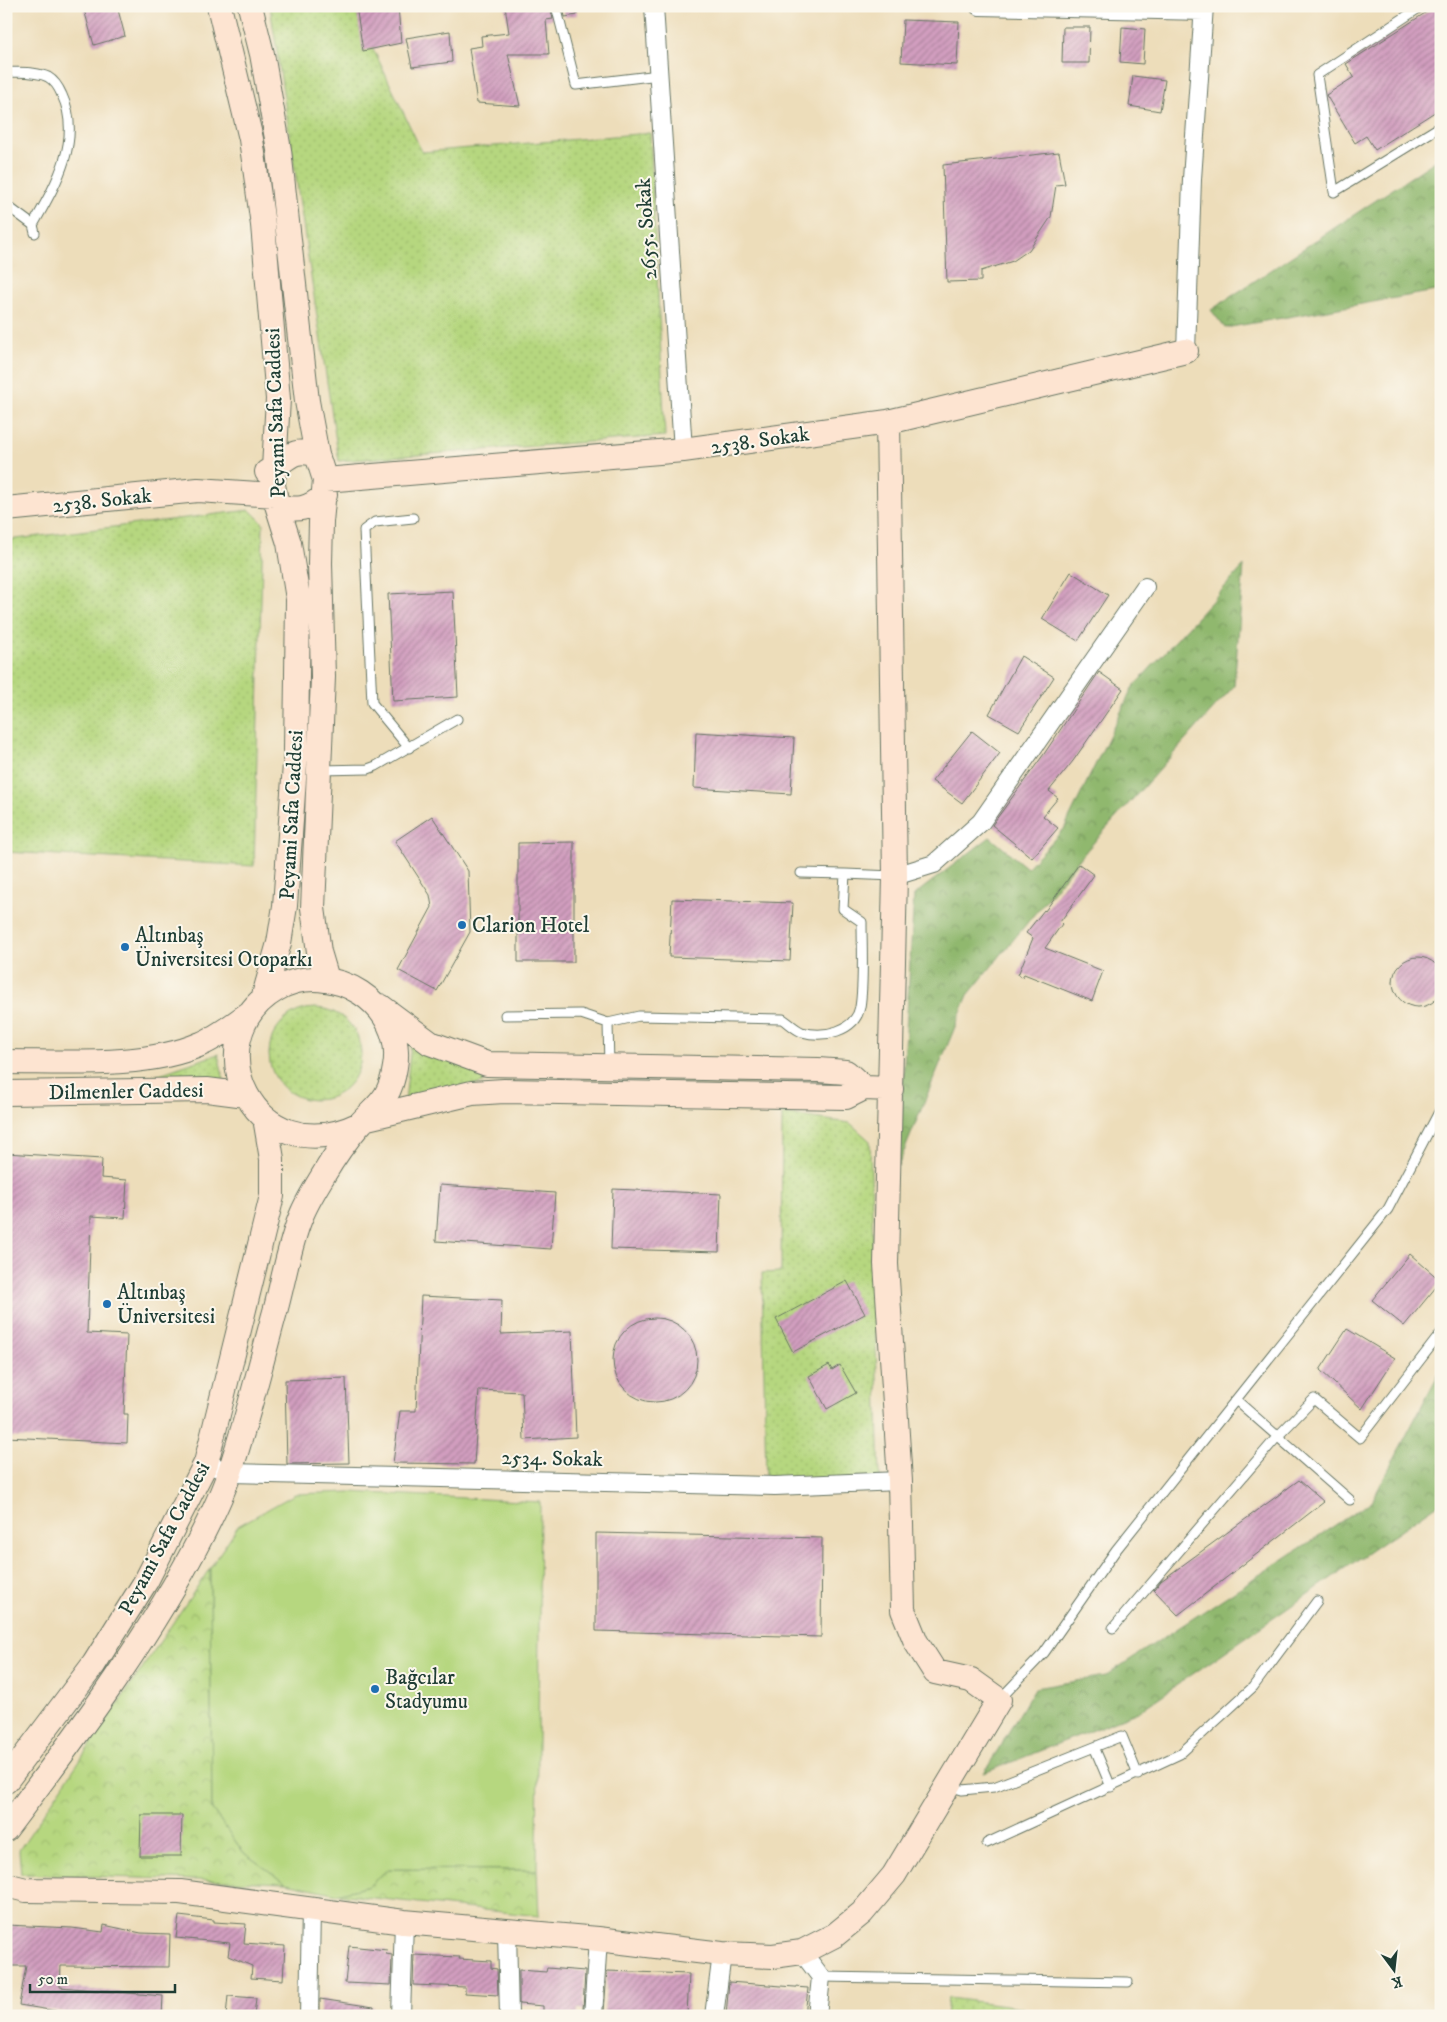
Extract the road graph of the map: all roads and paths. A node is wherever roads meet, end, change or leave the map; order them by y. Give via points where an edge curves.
1 (219, 6) edge
2 (250, 6) edge
3 (556, 6) edge
4 (654, 6) edge
5 (979, 6) edge
6 (1422, 6) edge
7 (1204, 9) edge
8 (6, 72) edge
9 (659, 75) junction
10 (1441, 126) edge
11 (6, 205) edge
12 (1186, 351) joint
13 (888, 422) junction
14 (683, 450) junction
15 (318, 454) junction
16 (273, 468) junction
17 (325, 488) junction
18 (198, 490) junction
19 (276, 500) junction
20 (6, 509) edge
21 (413, 518) dead end
22 (1145, 587) dead end
23 (457, 719) dead end
24 (409, 748) junction
25 (319, 770) junction
26 (801, 873) dead end
27 (845, 874) junction
28 (894, 876) junction
29 (327, 979) junction
30 (370, 998) junction
31 (258, 1006) junction
32 (505, 1015) dead end
33 (608, 1023) junction
34 (6, 1062) edge
35 (609, 1066) junction
36 (864, 1088) junction
37 (891, 1089) junction
38 (6, 1093) edge
39 (246, 1095) junction
40 (1441, 1108) edge
41 (265, 1118) junction
42 (364, 1121) junction
43 (1441, 1333) edge
44 (1236, 1400) junction
45 (1277, 1437) junction
46 (206, 1463) junction
47 (230, 1473) junction
48 (900, 1481) junction
49 (1350, 1500) dead end
50 (1317, 1601) dead end
51 (1113, 1628) dead end
52 (999, 1700) junction
53 (1095, 1749) junction
54 (1138, 1775) junction
55 (6, 1781) edge
56 (948, 1786) junction
57 (1111, 1787) junction
58 (6, 1828) edge
59 (987, 1843) dead end
60 (6, 1885) edge
61 (311, 1911) junction
62 (404, 1922) junction
63 (508, 1931) junction
64 (598, 1939) junction
65 (802, 1952) junction
66 (722, 1954) junction
67 (821, 1977) junction
68 (1128, 1982) dead end
69 (309, 2016) edge
70 (401, 2016) edge
71 (509, 2016) edge
72 (592, 2016) edge
73 (714, 2016) edge
74 (817, 2016) edge

1 - 16 street, Peyami Safa Caddesi via 251,139 263,226 278,399
2 - 15 street, Peyami Safa Caddesi via 279,150 307,402
3 - 9 lane via 576,85
4 - 9 street, 2655. Sokak
5 - 7 street
6 - 10 lane via 1317,75 1334,192
7 - 12 street via 1192,179
8 - 11 lane via 50,78 58,86 68,111 70,135 52,191 34,229
9 - 14 street, 2655. Sokak
12 - 13 street, 2538. Sokak
13 - 14 street, 2538. Sokak
13 - 28 street
14 - 17 street, 2538. Sokak
15 - 16 street via 296,452
15 - 17 street, Peyami Safa Caddesi
16 - 18 street via 257,477
16 - 19 street, Peyami Safa Caddesi
17 - 19 street via 306,508 288,509
17 - 25 street, Peyami Safa Caddesi via 320,522 323,677
18 - 19 street
18 - 20 street, 2538. Sokak
19 - 31 street, Peyami Safa Caddesi via 289,543 298,599 296,750 285,906 279,943
21 - 24 lane via 375,522 364,530 372,703
22 - 28 street via 981,822 934,864
23 - 24 lane
24 - 25 lane via 368,769
25 - 29 street, Peyami Safa Caddesi via 313,908 319,952
26 - 27 lane
27 - 28 lane
27 - 33 lane via 843,910 862,922 860,1008 845,1028 822,1034 801,1032 783,1019 639,1016
28 - 37 street
29 - 30 street via 357,989
29 - 31 street via 293,982 277,989
30 - 35 street via 430,1043 487,1064
30 - 42 street via 385,1017 394,1040 396,1064 391,1088 378,1108
31 - 34 street, Dilmenler Caddesi via 201,1044 154,1057 125,1061
31 - 39 street via 240,1034 237,1054 239,1076
32 - 33 lane via 581,1014
33 - 35 lane
35 - 36 street via 846,1072
36 - 37 street
36 - 42 street via 846,1097 472,1093
37 - 48 street via 886,1264
38 - 39 street, Dilmenler Caddesi via 206,1090
39 - 41 street
40 - 44 lane via 1388,1209
41 - 42 street via 288,1132 325,1137
41 - 46 street, Peyami Safa Caddesi via 272,1159 272,1196
42 - 47 street via 325,1172 301,1216
43 - 45 lane via 1360,1438 1314,1399
44 - 45 lane
44 - 52 lane via 1116,1550 1044,1653
45 - 49 lane
45 - 51 lane
46 - 47 street, 2534. Sokak
46 - 55 street, Peyami Safa Caddesi via 146,1581 115,1631
47 - 48 street, 2534. Sokak via 775,1486
47 - 58 street via 192,1553 134,1650 86,1722
48 - 52 street via 903,1610 916,1642 935,1672 971,1680
50 - 54 lane via 1253,1687 1180,1754
52 - 56 street
53 - 54 lane via 1122,1736
53 - 56 lane via 994,1787 962,1790
53 - 57 lane
54 - 57 lane
56 - 65 street via 894,1875 862,1913 835,1935
57 - 59 lane
60 - 61 street via 26,1890 180,1892
61 - 62 street
61 - 69 street
62 - 63 street
62 - 70 street
63 - 64 street
63 - 71 street
64 - 66 street
64 - 72 street
65 - 66 street via 773,1956
65 - 67 street
66 - 73 street
67 - 68 lane
67 - 74 street

